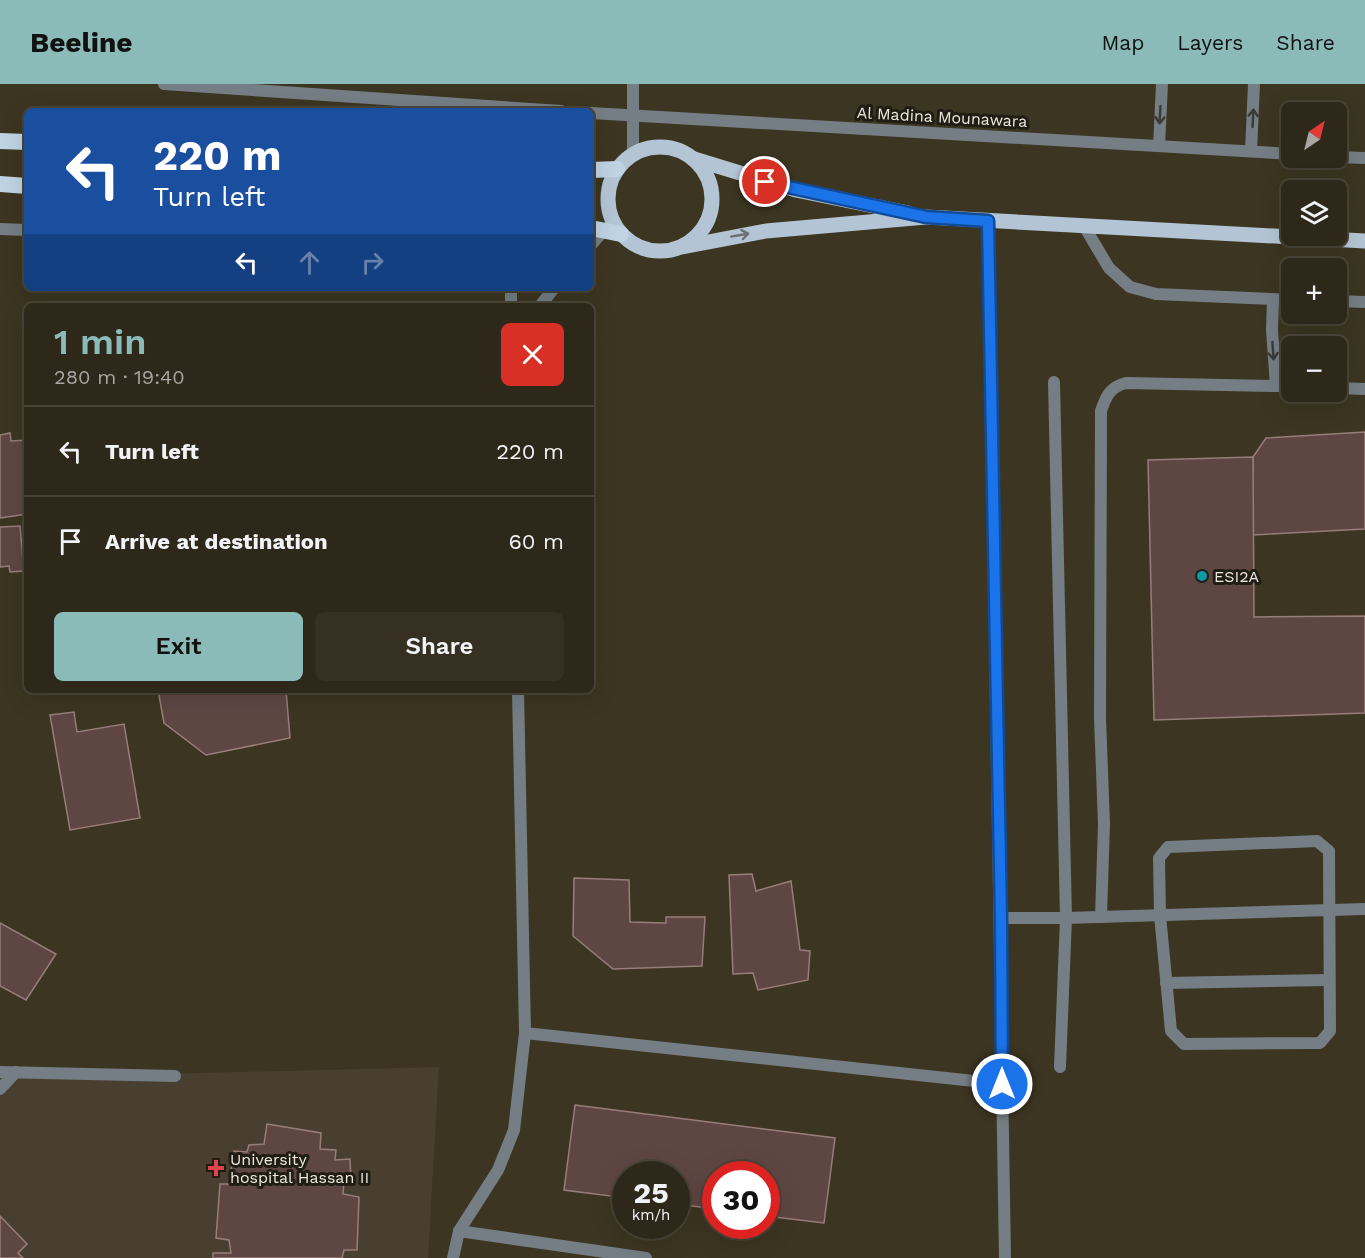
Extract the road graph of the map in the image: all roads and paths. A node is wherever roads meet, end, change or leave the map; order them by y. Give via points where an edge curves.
1 (164, 84) edge
2 (633, 84) edge
3 (1162, 84) edge
4 (1254, 84) edge
5 (517, 108) edge
6 (594, 113) edge
7 (633, 116) junction
8 (0, 141) edge
9 (24, 142) edge
10 (1158, 146) junction
11 (1251, 151) junction
12 (633, 153) junction
13 (1281, 153) edge
14 (1347, 158) edge
15 (694, 159) junction
16 (1365, 159) edge
17 (616, 169) junction
18 (594, 170) edge
19 (0, 184) edge
20 (24, 186) edge
21 (926, 217) junction
22 (988, 221) junction
23 (1084, 225) junction
24 (0, 229) edge
25 (24, 230) edge
26 (605, 231) edge
27 (1365, 241) edge
28 (594, 242) edge
29 (682, 246) junction
30 (552, 291) edge
31 (1273, 299) junction
32 (1281, 299) edge
33 (1347, 301) edge
34 (1365, 302) edge
35 (542, 303) edge
36 (1054, 382) dead end
37 (1276, 386) junction
38 (1281, 386) edge
39 (1347, 388) edge
40 (1365, 389) edge
41 (518, 693) edge
42 (1365, 909) edge
43 (1328, 911) junction
44 (1160, 915) junction
45 (1101, 917) junction
46 (1001, 918) junction
47 (1066, 918) junction
48 (1329, 980) junction
49 (1166, 983) junction
50 (525, 1033) junction
51 (1060, 1066) dead end
52 (0, 1072) edge
53 (16, 1072) junction
54 (175, 1076) dead end
55 (1002, 1084) junction
56 (0, 1089) edge
57 (459, 1231) junction
58 (453, 1258) edge
59 (646, 1258) edge
60 (1005, 1258) edge

1 - 5 street
2 - 7 street
3 -> 10 street
11 -> 4 street
6 - 7 street, Al Madina Mounawara
7 - 10 street, Al Madina Mounawara
7 - 12 street
8 - 9 highway
10 - 11 street, Al Madina Mounawara
11 - 13 street, Al Madina Mounawara
12 - 15 main road via 661,147
12 - 17 main road
14 - 16 street
15 - 21 main road via 796,190
15 - 29 main road via 705,172 712,206 697,236
17 - 18 highway
17 - 26 main road via 608,190
19 - 20 highway
21 - 22 main road
29 -> 21 main road via 774,230
22 - 23 main road
22 - 46 street
23 - 27 main road
23 - 31 street via 1109,268 1130,287 1156,294
24 - 25 street
26 - 28 street
26 - 29 main road via 650,250
30 - 35 street
31 - 32 street
31 -> 37 street
33 - 34 street
36 - 47 street
37 - 38 street
37 - 45 street via 1126,383 1111,389 1101,411
39 - 40 street
41 - 50 street
42 - 43 street
43 - 44 street
43 - 44 street via 1329,851 1317,841 1168,847 1160,858
43 - 48 street
44 - 45 street
44 - 49 street
45 - 47 street
46 - 47 street
46 - 55 street
47 - 51 street
48 - 49 street
48 - 49 street via 1330,1031 1320,1043 1184,1044 1171,1031
50 - 55 street
50 - 57 street via 514,1130 498,1170
52 - 53 street
53 - 54 street
53 - 56 street
55 - 60 street
57 - 58 street
57 - 59 street

